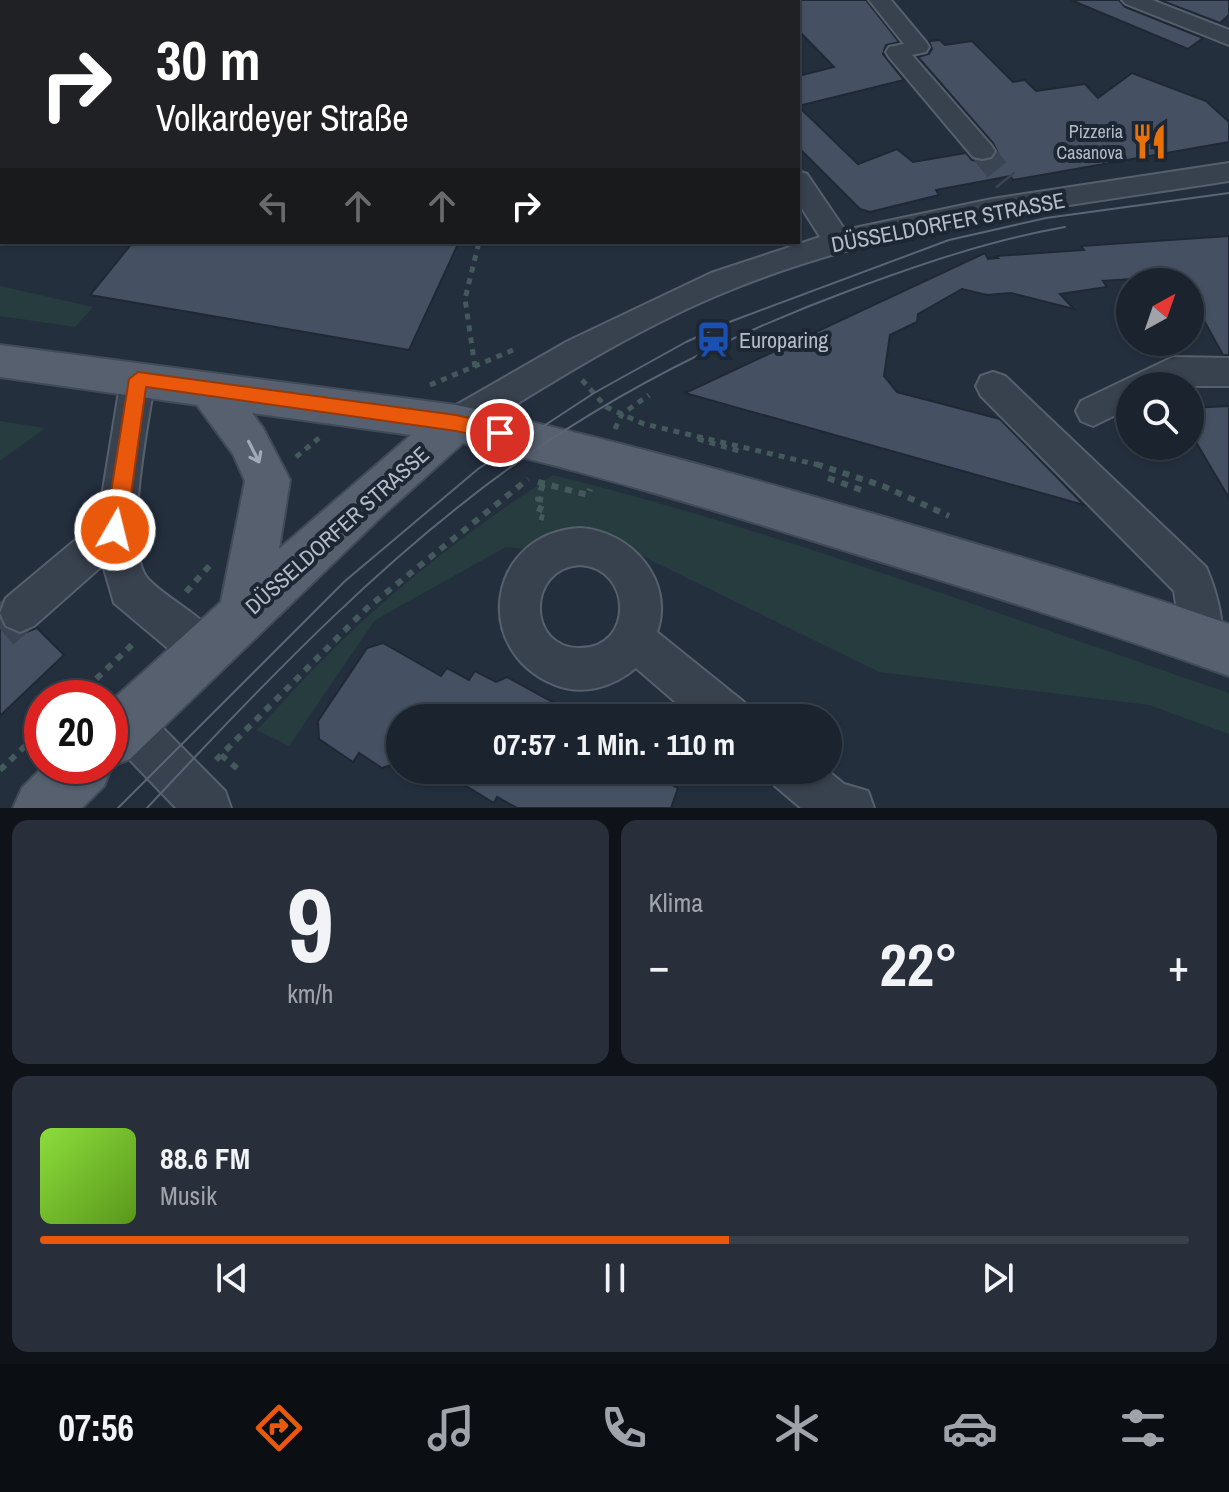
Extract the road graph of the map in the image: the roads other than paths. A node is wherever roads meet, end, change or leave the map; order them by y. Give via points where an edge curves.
1 (880, 0) edge
2 (1133, 0) edge
3 (1229, 38) edge
4 (982, 151) tunnel mouth
5 (1229, 172) edge
6 (800, 183) edge
7 (838, 242) junction
8 (0, 361) edge
9 (1171, 372) edge
10 (1229, 372) edge
11 (138, 379) junction
12 (993, 386) dead end
13 (209, 389) junction
14 (1116, 399) edge
15 (1093, 411) dead end
16 (456, 423) junction
17 (115, 530) junction
18 (20, 612) tunnel mouth
19 (244, 614) junction
20 (633, 639) dead end
21 (1216, 646) edge
22 (204, 651) junction
23 (711, 704) edge
24 (128, 722) edge
25 (128, 740) edge
26 (66, 784) edge
27 (808, 784) edge
28 (42, 808) edge
29 (208, 808) edge
30 (851, 808) edge

1 - 4 street via 918,47 897,52
2 - 3 street
5 - 7 street, DÜSSELDORFER STRASSE via 992,209
6 - 7 street
7 - 16 street, DÜSSELDORFER STRASSE via 722,281 564,360
8 - 11 main road
9 - 10 street
11 - 13 main road
11 - 17 street
12 - 21 street via 1192,581
13 - 16 main road
13 -> 19 main road via 248,441 268,480
14 - 15 street
16 - 19 main road, DÜSSELDORFER STRASSE
16 - 21 main road via 775,507 1114,609
17 - 18 street
17 - 22 street via 128,589
19 - 22 main road, DÜSSELDORFER STRASSE
20 - 23 street
22 - 24 main road, DÜSSELDORFER STRASSE
25 - 29 street
26 - 28 main road
27 - 30 street via 835,806

